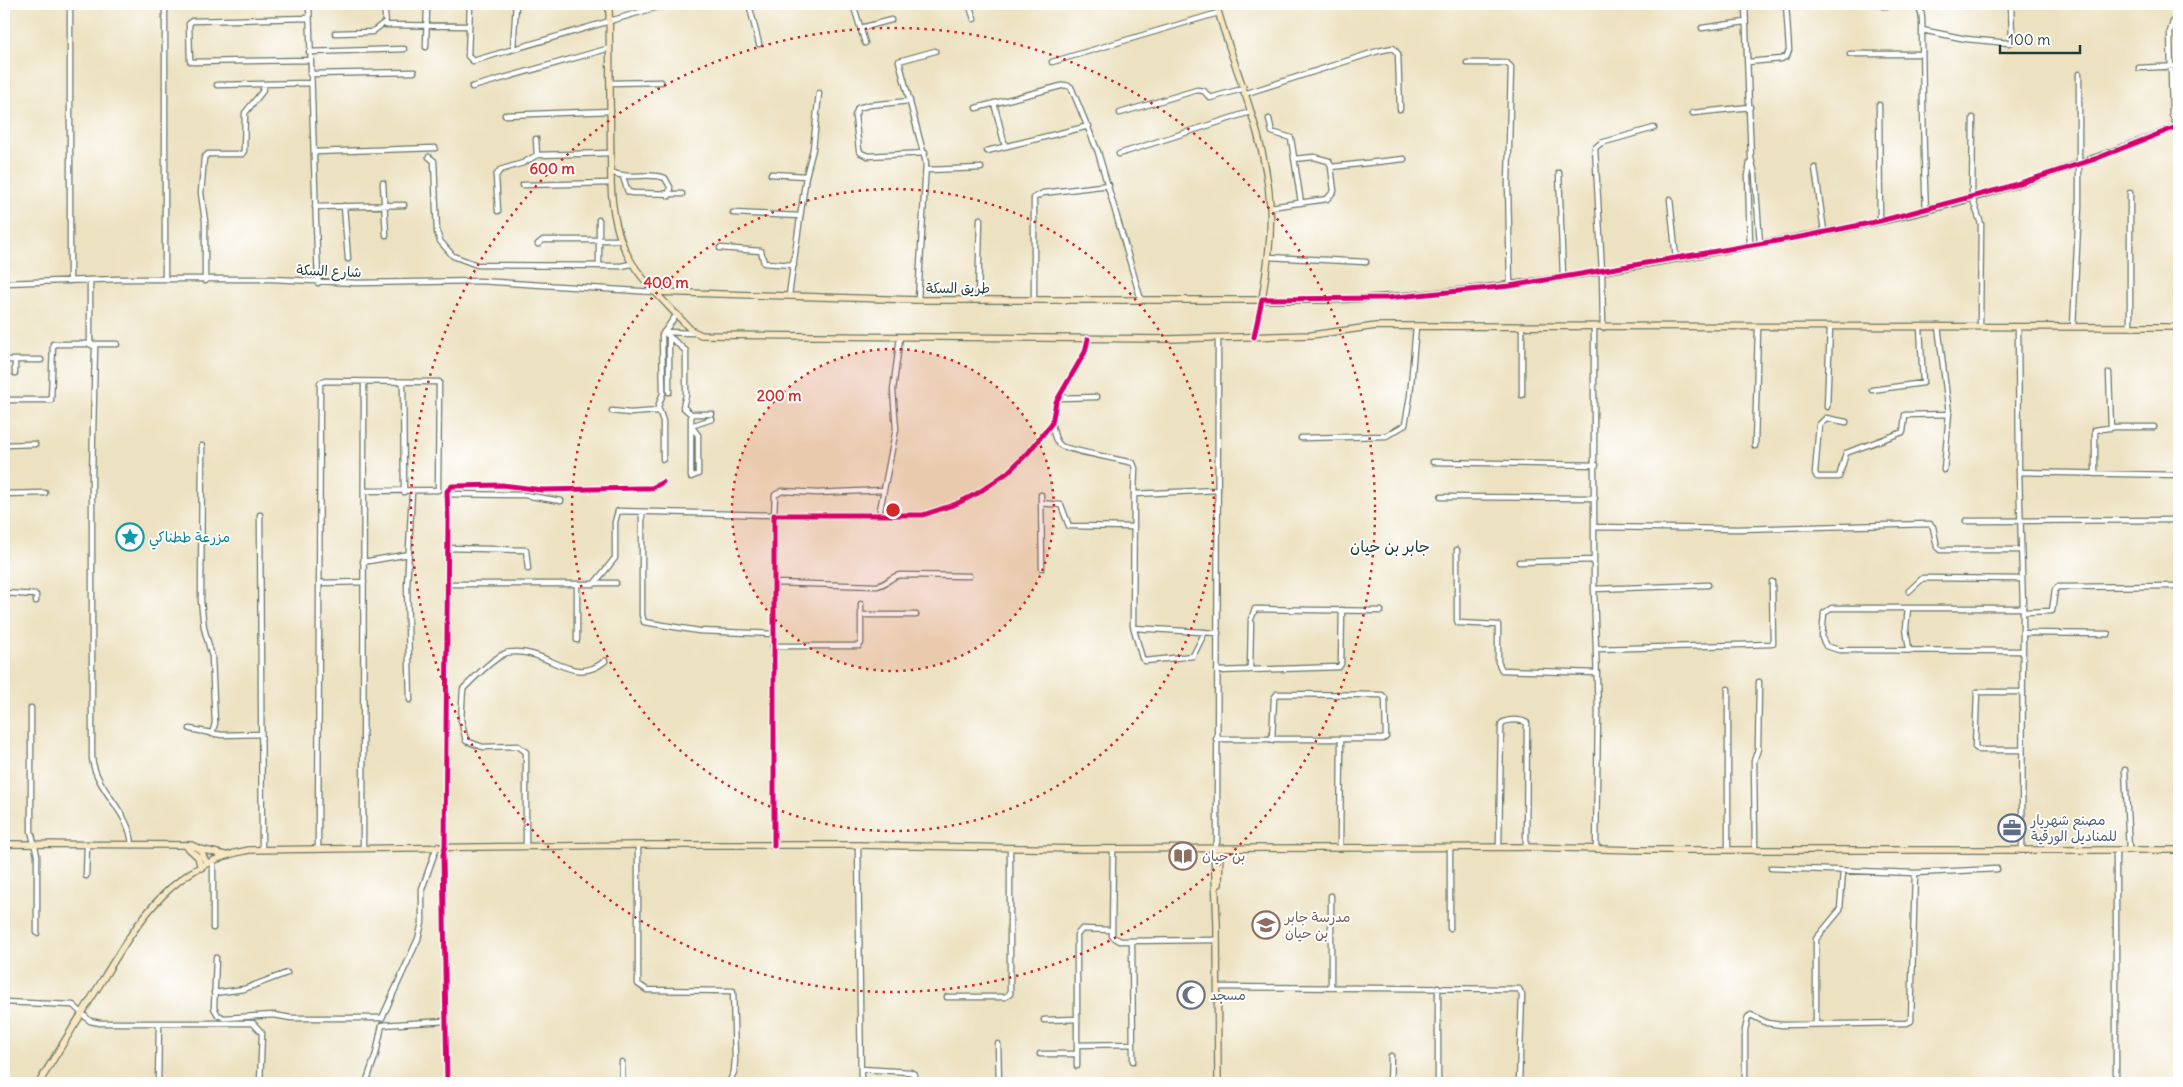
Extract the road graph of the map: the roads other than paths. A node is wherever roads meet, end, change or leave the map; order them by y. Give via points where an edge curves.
1 (70, 4) edge
2 (165, 4) edge
3 (309, 4) edge
4 (384, 4) edge
5 (427, 4) edge
6 (470, 4) edge
7 (516, 4) edge
8 (609, 4) edge
9 (668, 4) edge
10 (749, 4) edge
11 (854, 4) edge
12 (969, 4) edge
13 (1216, 4) edge
14 (1745, 4) edge
15 (1786, 4) edge
16 (1878, 4) edge
17 (1910, 4) edge
18 (1916, 4) edge
19 (2010, 4) edge
20 (1218, 13) junction
21 (309, 18) junction
22 (2179, 18) edge
23 (974, 19) dead end
24 (610, 20) junction
25 (890, 20) dead end
26 (1745, 22) junction
27 (384, 23) junction
28 (426, 25) junction
29 (469, 26) junction
30 (861, 28) junction
31 (1702, 28) dead end
32 (1922, 30) junction
33 (335, 32) dead end
34 (865, 42) dead end
35 (760, 44) dead end
36 (426, 47) dead end
37 (610, 48) junction
38 (513, 49) junction
39 (404, 50) dead end
40 (935, 51) dead end
41 (309, 52) junction
42 (1850, 54) dead end
43 (1922, 54) junction
44 (309, 60) junction
45 (1052, 62) dead end
46 (1748, 62) junction
47 (1467, 63) dead end
48 (2172, 66) junction
49 (2179, 66) edge
50 (2139, 68) dead end
51 (414, 72) dead end
52 (310, 74) junction
53 (2078, 74) dead end
54 (661, 82) dead end
55 (310, 83) junction
56 (610, 83) junction
57 (265, 84) junction
58 (217, 85) dead end
59 (472, 87) dead end
60 (1243, 91) junction
61 (819, 93) dead end
62 (910, 101) junction
63 (994, 103) junction
64 (1879, 105) dead end
65 (976, 108) dead end
66 (1750, 108) junction
67 (1400, 109) dead end
68 (611, 111) junction
69 (1250, 112) junction
70 (1693, 113) dead end
71 (1120, 114) dead end
72 (505, 115) dead end
73 (1973, 118) dead end
74 (1269, 119) dead end
75 (1088, 126) junction
76 (2178, 127) edge
77 (1654, 128) dead end
78 (536, 139) dead end
79 (1005, 146) junction
80 (435, 148) dead end
81 (987, 151) dead end
82 (314, 152) junction
83 (611, 153) junction
84 (925, 153) junction
85 (537, 154) junction
86 (1118, 154) dead end
87 (429, 156) dead end
88 (1750, 158) junction
89 (1294, 159) junction
90 (1404, 159) dead end
91 (2078, 165) junction
92 (1332, 167) junction
93 (981, 168) dead end
94 (1815, 168) dead end
95 (927, 170) junction
96 (611, 172) junction
97 (1559, 173) dead end
98 (771, 174) dead end
99 (806, 176) junction
100 (623, 177) junction
101 (383, 183) dead end
102 (611, 183) junction
103 (522, 184) dead end
104 (1109, 185) junction
105 (2130, 193) dead end
106 (682, 194) dead end
107 (670, 196) junction
108 (1972, 197) junction
109 (1670, 199) dead end
110 (1301, 203) junction
111 (384, 205) junction
112 (404, 205) dead end
113 (344, 206) junction
114 (315, 207) junction
115 (1270, 207) junction
116 (1926, 210) junction
117 (498, 211) dead end
118 (733, 213) dead end
119 (800, 216) junction
120 (980, 219) dead end
121 (599, 220) dead end
122 (1880, 221) junction
123 (1824, 231) junction
124 (386, 235) dead end
125 (599, 240) junction
126 (620, 240) junction
127 (538, 244) dead end
128 (1760, 244) junction
129 (1750, 245) junction
130 (720, 248) dead end
131 (1268, 257) junction
132 (348, 259) dead end
133 (1676, 259) junction
134 (1366, 262) dead end
135 (631, 264) junction
136 (794, 265) junction
137 (599, 266) junction
138 (1602, 271) junction
139 (1563, 276) junction
140 (164, 279) junction
141 (70, 281) junction
142 (205, 281) junction
143 (318, 282) junction
144 (4, 283) edge
145 (90, 283) junction
146 (1510, 286) junction
147 (654, 292) junction
148 (789, 295) junction
149 (1034, 299) junction
150 (1262, 299) junction
151 (918, 300) junction
152 (978, 300) junction
153 (1141, 300) junction
154 (677, 314) junction
155 (1938, 326) junction
156 (1980, 326) junction
157 (1416, 327) junction
158 (1522, 327) junction
159 (1758, 327) junction
160 (1830, 327) junction
161 (1920, 327) junction
162 (2018, 327) junction
163 (2073, 327) junction
164 (2130, 327) junction
165 (1594, 328) junction
166 (1603, 328) junction
167 (2179, 328) edge
168 (664, 332) junction
169 (696, 333) junction
170 (1254, 336) junction
171 (900, 337) junction
172 (1218, 338) junction
173 (669, 339) junction
174 (1088, 339) junction
175 (90, 344) junction
176 (117, 344) dead end
177 (4, 360) edge
178 (15, 360) junction
179 (42, 360) dead end
180 (15, 372) dead end
181 (2109, 373) dead end
182 (364, 382) junction
183 (403, 382) junction
184 (1872, 390) dead end
185 (670, 392) dead end
186 (1522, 395) dead end
187 (1058, 398) junction
188 (1097, 398) dead end
189 (4, 400) edge
190 (1828, 407) dead end
191 (612, 411) dead end
192 (658, 411) junction
193 (691, 414) junction
194 (1949, 414) junction
195 (1846, 422) dead end
196 (1052, 423) junction
197 (691, 426) junction
198 (2154, 427) dead end
199 (2112, 428) junction
200 (1301, 438) dead end
201 (35, 444) dead end
202 (4, 445) edge
203 (202, 446) dead end
204 (1755, 446) dead end
205 (663, 459) dead end
206 (690, 460) junction
207 (1433, 462) dead end
208 (698, 463) junction
209 (1596, 465) junction
210 (1944, 470) dead end
211 (2019, 472) junction
212 (2095, 474) junction
213 (2179, 475) edge
214 (663, 482) dead end
215 (495, 486) junction
216 (535, 489) junction
217 (884, 490) junction
218 (1218, 490) junction
219 (364, 491) junction
220 (404, 492) junction
221 (412, 492) junction
222 (45, 493) dead end
223 (4, 494) edge
224 (446, 494) junction
225 (494, 494) junction
226 (1134, 494) junction
227 (535, 496) junction
228 (1041, 496) dead end
229 (1442, 497) dead end
230 (1595, 498) junction
231 (561, 501) dead end
232 (1041, 503) junction
233 (642, 512) junction
234 (260, 514) dead end
235 (774, 515) junction
236 (879, 515) junction
237 (2021, 520) junction
238 (2179, 520) edge
239 (1966, 521) dead end
240 (1134, 527) junction
241 (1595, 527) junction
242 (448, 548) junction
243 (1457, 550) dead end
244 (2021, 550) junction
245 (409, 554) junction
246 (1594, 560) junction
247 (363, 562) junction
248 (1519, 562) dead end
249 (1042, 568) dead end
250 (528, 569) dead end
251 (969, 576) dead end
252 (2022, 579) junction
253 (364, 582) junction
254 (1772, 582) dead end
255 (319, 583) junction
256 (596, 583) junction
257 (616, 583) dead end
258 (774, 583) junction
259 (447, 584) junction
260 (577, 585) junction
261 (1708, 585) dead end
262 (2179, 586) edge
263 (1594, 589) junction
264 (1909, 591) dead end
265 (4, 593) edge
266 (36, 601) dead end
267 (861, 604) dead end
268 (1908, 608) junction
269 (1342, 610) junction
270 (2023, 610) junction
271 (1381, 611) dead end
272 (861, 615) junction
273 (916, 615) dead end
274 (1134, 628) junction
275 (1205, 632) junction
276 (1218, 633) junction
277 (2023, 633) junction
278 (774, 634) junction
279 (2108, 634) dead end
280 (577, 640) dead end
281 (773, 646) junction
282 (1596, 649) junction
283 (1909, 650) junction
284 (2022, 651) junction
285 (605, 661) dead end
286 (1250, 670) junction
287 (1217, 671) junction
288 (1597, 673) junction
289 (1759, 682) dead end
290 (1728, 689) dead end
291 (2023, 692) junction
292 (410, 700) dead end
293 (31, 708) dead end
294 (190, 729) dead end
295 (212, 734) junction
296 (261, 734) junction
297 (1216, 739) junction
298 (1272, 740) junction
299 (1342, 740) junction
300 (2022, 750) junction
301 (2125, 770) dead end
302 (4, 844) edge
303 (35, 844) junction
304 (132, 844) junction
305 (87, 845) junction
306 (185, 845) junction
307 (638, 845) junction
308 (858, 845) junction
309 (437, 846) junction
310 (445, 846) junction
311 (526, 846) junction
312 (774, 846) junction
313 (1526, 847) junction
314 (318, 848) junction
315 (363, 848) junction
316 (1010, 848) junction
317 (1340, 848) junction
318 (1450, 848) junction
319 (1499, 848) junction
320 (200, 849) junction
321 (262, 849) junction
322 (1113, 849) junction
323 (1202, 849) junction
324 (1217, 849) junction
325 (1228, 849) junction
326 (1596, 849) junction
327 (1755, 849) junction
328 (1728, 850) junction
329 (2022, 850) junction
330 (2116, 850) junction
331 (2129, 850) junction
332 (2179, 850) edge
333 (227, 856) junction
334 (210, 863) junction
335 (1217, 865) junction
336 (201, 868) junction
337 (1771, 868) dead end
338 (1997, 869) dead end
339 (1843, 871) junction
340 (1915, 873) junction
341 (86, 876) dead end
342 (1330, 896) dead end
343 (213, 928) dead end
344 (1450, 928) dead end
345 (1112, 930) junction
346 (37, 933) dead end
347 (1217, 940) junction
348 (1132, 941) junction
349 (216, 958) dead end
350 (286, 974) dead end
351 (1331, 986) junction
352 (1218, 987) junction
353 (1438, 987) junction
354 (214, 993) junction
355 (947, 997) dead end
356 (4, 1002) edge
357 (82, 1013) junction
358 (1077, 1019) junction
359 (1044, 1020) dead end
360 (446, 1021) junction
361 (158, 1024) junction
362 (1816, 1024) junction
363 (998, 1044) dead end
364 (1133, 1044) junction
365 (1077, 1045) junction
366 (1040, 1054) dead end
367 (1077, 1054) junction
368 (1391, 1056) dead end
369 (1133, 1061) dead end
370 (622, 1062) dead end
371 (1078, 1066) dead end
372 (862, 1069) junction
373 (39, 1083) edge
374 (158, 1083) edge
375 (260, 1083) edge
376 (366, 1083) edge
377 (447, 1083) edge
378 (622, 1083) edge
379 (729, 1083) edge
380 (861, 1083) edge
381 (914, 1083) edge
382 (998, 1083) edge
383 (1218, 1083) edge
384 (1390, 1083) edge
385 (1438, 1083) edge
386 (1519, 1083) edge
387 (1745, 1083) edge
388 (2116, 1083) edge

1 - 141 street
2 - 140 street
3 - 21 street
4 - 27 street
5 - 28 street
6 - 29 street
7 - 38 street
8 - 24 main road
9 - 24 street
10 - 35 street
11 - 30 street
12 - 23 street
13 - 20 main road
14 - 26 street
15 - 46 street via 1787,56
16 - 17 street
18 - 32 street via 1921,9
19 - 32 street via 2010,43
20 - 45 street
20 - 60 main road
21 - 41 street
21 - 44 street via 192,21 189,24 189,55 193,62
22 - 48 street via 2171,27
24 - 37 main road
24 - 38 street
25 - 30 street
26 - 31 street
26 - 46 street
27 - 28 street via 389,26
27 - 33 street via 372,32
28 - 29 street
28 - 36 street
29 - 38 street via 470,61
30 - 34 street
32 - 43 street
37 - 56 main road
37 - 59 street
39 - 41 street
40 - 62 street via 899,59
41 - 44 street
42 - 43 street
43 - 116 street
44 - 52 street
46 - 66 street
47 - 146 street via 1507,63 1511,67
48 - 49 street
48 - 50 street
48 - 76 street via 2172,115
51 - 52 street
52 - 55 street
53 - 91 street
54 - 56 street
55 - 57 street
55 - 82 street
56 - 68 main road
57 - 58 street
57 - 142 street via 245,113 242,154 208,154 204,158 201,193 206,221
60 - 67 street via 1393,48 1398,54
60 - 69 main road
60 - 71 street via 1210,98 1204,91 1197,90
61 - 99 street via 813,149
62 - 84 street
62 - 84 street via 858,108 855,116 859,150 868,156
63 - 65 street
63 - 75 street via 1067,85 1072,89
63 - 79 street
64 - 122 street
66 - 70 street
66 - 88 street
68 - 72 street
68 - 83 main road
69 - 86 street
69 - 115 main road via 1266,173
73 - 108 street
74 - 89 street via 1272,132 1291,138
75 - 79 street
75 - 104 street
76 - 91 main road, طريق السكة
77 - 138 street via 1601,143 1595,148
78 - 85 street
79 - 81 street
80 - 82 street
82 - 114 street
83 - 85 street
83 - 96 main road
84 - 95 street
85 - 117 street via 497,173
87 - 137 street via 434,161 436,232 453,256 477,265
88 - 128 street via 1755,174
88 - 129 street
89 - 92 street via 1321,158 1329,161
89 - 110 street
90 - 92 street
91 - 108 main road, طريق السكة
91 - 163 street via 2080,207
92 - 110 street via 1334,192 1331,197
93 - 95 street
94 - 123 street
95 - 151 street
96 - 100 street
96 - 102 main road
97 - 139 street
98 - 99 street
99 - 119 street
100 - 107 street via 628,192
100 - 107 street via 661,176 668,181
101 - 111 street
102 - 103 street
102 - 126 main road
104 - 149 street via 1043,193 1034,198
104 - 153 street
105 - 164 street
106 - 107 street
108 - 116 main road, طريق السكة
108 - 156 street via 1981,224
109 - 133 street
110 - 115 street
111 - 112 street
111 - 113 street
111 - 124 street
113 - 114 street
113 - 132 street
114 - 143 street
115 - 131 main road
116 - 122 main road, طريق السكة
118 - 119 street
119 - 136 street
120 - 152 street
121 - 125 street
122 - 123 main road, طريق السكة
123 - 128 main road, طريق السكة
125 - 126 street
125 - 127 street via 543,240
125 - 137 street
126 - 135 main road
128 - 129 main road, طريق السكة
129 - 133 main road, طريق السكة
130 - 136 street via 761,251 764,264
131 - 134 street
131 - 150 main road
133 - 138 main road, طريق السكة
135 - 137 street
135 - 147 main road
136 - 148 street
138 - 139 main road, طريق السكة
138 - 166 street
139 - 146 main road, طريق السكة
140 - 142 street, شارع السكة
140 - 145 street, شارع السكة
141 - 144 street, شارع السكة
141 - 145 street, شارع السكة
142 - 143 street, شارع السكة via 272,279
143 - 147 street, شارع السكة via 479,281
145 - 175 street
146 - 150 main road, طريق السكة via 1387,298
147 - 148 main road, طريق السكة
147 - 154 main road
148 - 151 main road, طريق السكة
149 - 152 main road, طريق السكة
149 - 153 main road, طريق السكة
150 - 153 main road, طريق السكة
150 - 170 street
151 - 152 main road, طريق السكة
154 - 168 street
154 - 169 main road
155 - 156 main road
155 - 161 main road
155 - 194 street
156 - 162 main road
157 - 158 main road
157 - 170 main road via 1366,326 1320,334
157 - 200 street via 1405,425 1386,436
158 - 165 main road
158 - 186 street
159 - 160 main road
159 - 166 main road
159 - 204 street
160 - 161 main road
160 - 190 street
161 - 184 street via 1923,383
162 - 163 main road
162 - 211 street
163 - 164 main road
164 - 167 main road
165 - 166 main road
165 - 209 street
168 - 169 street
168 - 173 street
168 - 192 street via 663,393
169 - 171 main road
170 - 172 main road
171 - 174 main road
171 - 217 street via 893,390 896,429
172 - 174 main road
172 - 218 street
173 - 185 street
173 - 193 street via 686,351 683,407
174 - 187 street via 1080,363
175 - 176 street
175 - 189 street via 53,344 51,400
175 - 304 street via 95,347 92,758 98,777 125,820
177 - 178 street
178 - 179 street
178 - 180 street
181 - 199 street
182 - 183 street
182 - 219 street
182 - 255 street via 320,383
183 - 220 street
183 - 221 street via 438,381 440,385 439,489 436,492
187 - 188 street
187 - 196 street
191 - 192 street
192 - 205 street via 662,422
193 - 197 street
193 - 197 street via 702,412 712,417
194 - 195 street via 1906,414 1903,432 1846,453 1839,477 1817,477 1819,424 1826,418
194 - 210 street
196 - 226 street via 1056,441 1067,450 1093,452 1133,463
196 - 236 street via 1007,473 978,493 923,515
197 - 206 street
197 - 208 street via 698,435
198 - 199 street
199 - 212 street via 2093,432
201 - 202 street
203 - 295 street via 201,601 212,657 215,724
206 - 208 street
206 - 208 street via 691,477 698,474
207 - 209 street
209 - 230 street
211 - 212 street
211 - 237 street
212 - 213 street
214 - 216 street via 652,488
215 - 216 street via 502,484
215 - 224 street via 452,486
215 - 225 street
216 - 227 street
217 - 235 street via 782,491 775,495
217 - 236 street
218 - 226 street
218 - 276 street
219 - 220 street
219 - 247 street
220 - 221 street
221 - 245 street
222 - 223 street
224 - 225 street
224 - 242 street
225 - 227 street
226 - 240 street
227 - 231 street
228 - 232 street
229 - 230 street
230 - 241 street
232 - 240 street via 1061,504 1069,526
232 - 249 street
233 - 235 street
233 - 256 street via 618,511 615,558
233 - 278 street via 644,622 699,631
234 - 296 street
235 - 236 street
235 - 258 street
237 - 238 street
237 - 239 street
237 - 244 street
240 - 274 street
241 - 244 street via 1737,529 1930,524 1940,550
241 - 246 street
242 - 250 street via 526,550
242 - 259 street
243 - 288 street via 1457,620 1498,625 1498,662 1502,670
244 - 252 street
245 - 247 street
245 - 292 street
246 - 248 street
246 - 263 street
247 - 253 street
251 - 258 street via 900,575 877,586
252 - 264 street via 1923,578
252 - 270 street
253 - 255 street
253 - 315 street
254 - 282 street via 1771,644
255 - 314 street
256 - 257 street
256 - 260 street
258 - 278 street
259 - 260 street
259 - 310 street
260 - 280 street
261 - 263 street
262 - 270 street via 2058,587 2052,611
263 - 282 street
265 - 266 street via 36,596
267 - 272 street
268 - 270 street
268 - 283 street
268 - 283 street via 1828,609 1824,613 1822,638 1824,644 1835,649
269 - 271 street
269 - 286 street via 1339,667
269 - 286 street via 1256,609 1251,619
270 - 277 street
272 - 273 street
272 - 281 street via 862,642 859,646
274 - 275 street
274 - 275 street via 1139,651 1145,660 1193,656
275 - 276 street
276 - 287 street
277 - 279 street
277 - 284 street
278 - 281 street
281 - 312 street
282 - 288 street
283 - 284 street
284 - 291 street
285 - 311 street via 596,668 568,670 527,652 505,653 463,688 461,720 466,741 483,747 518,746 526,752
286 - 287 street
287 - 297 street
288 - 326 street
289 - 327 street via 1758,749 1754,761
290 - 328 street
291 - 300 street
291 - 300 street via 1977,692 1975,747 1979,750
293 - 303 street via 31,831
294 - 295 street
295 - 296 street
296 - 321 street
297 - 298 street
297 - 324 street
298 - 299 street
298 - 299 street via 1274,698 1277,694 1384,696 1386,737
299 - 317 street
300 - 329 street
301 - 331 street
302 - 303 main road
303 - 305 main road
303 - 346 street
304 - 305 main road
304 - 306 main road
305 - 341 street
306 - 320 main road
306 - 336 main road via 194,853
307 - 311 main road
307 - 312 main road
307 - 379 street via 638,984 647,990 733,991 735,1059
308 - 312 main road
308 - 316 main road
308 - 372 street
309 - 310 main road
309 - 315 main road
309 - 354 street via 422,889 422,923 418,939 382,1018 291,1018 281,1015 224,1018 214,1008
310 - 311 main road
310 - 360 street
313 - 319 main road
313 - 319 street via 1527,723 1506,720 1501,727
313 - 326 main road
314 - 315 main road
314 - 321 main road
316 - 322 main road
316 - 355 street via 1010,994 1005,998
317 - 318 main road
317 - 325 main road
318 - 319 main road
318 - 344 street
320 - 333 main road
320 - 334 main road
321 - 333 main road
322 - 323 main road
322 - 345 street
323 - 324 main road
323 - 335 main road
324 - 325 main road
324 - 335 main road
325 - 335 main road
326 - 328 main road
327 - 328 main road
327 - 329 main road
329 - 330 main road
330 - 331 main road
330 - 388 street
331 - 332 main road
333 - 334 main road
334 - 336 main road
334 - 343 street
335 - 347 main road
336 - 357 main road via 174,884 150,908 133,929
337 - 339 street
338 - 340 street
339 - 340 street
339 - 362 street via 1840,910 1816,939
340 - 362 street via 1911,1021
342 - 351 street
345 - 348 street via 1112,936 1120,941
345 - 358 street via 1082,929 1077,934
347 - 348 street
347 - 352 main road
348 - 364 street
349 - 354 street
350 - 354 street via 244,989
351 - 352 street
351 - 353 street
352 - 383 main road
353 - 385 street
353 - 386 street via 1521,991
356 - 357 street via 73,1005
357 - 361 street via 90,1021 100,1024
357 - 373 main road
358 - 359 street
358 - 365 street
360 - 376 street via 382,1025
360 - 377 street
361 - 374 street
361 - 375 street via 253,1023 262,1033
362 - 387 street via 1767,1023 1751,1015 1748,1017
363 - 382 street
364 - 365 street
364 - 369 street
365 - 367 street
366 - 367 street
367 - 371 street
368 - 384 street
370 - 378 street
372 - 380 street
372 - 381 street via 910,1072 914,1074

